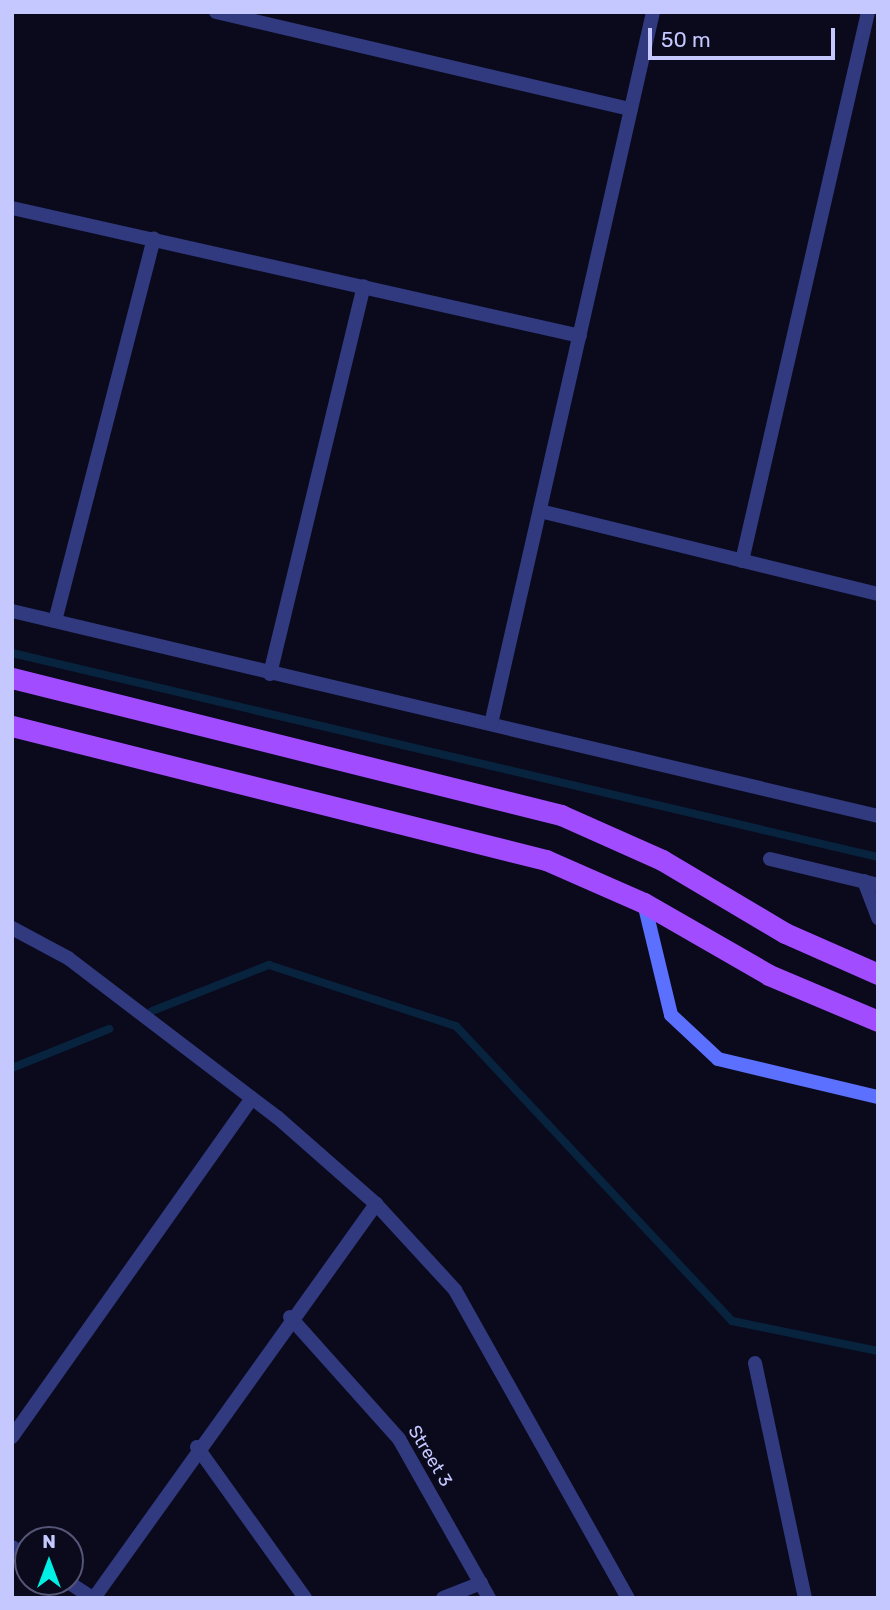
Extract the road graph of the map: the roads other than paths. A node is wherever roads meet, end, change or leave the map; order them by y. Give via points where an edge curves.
1 (216, 12) edge
2 (653, 12) edge
3 (868, 12) edge
4 (631, 109) junction
5 (12, 208) edge
6 (154, 239) junction
7 (364, 286) junction
8 (580, 336) junction
9 (540, 511) junction
10 (743, 561) junction
11 (878, 594) edge
12 (12, 611) edge
13 (55, 621) junction
14 (270, 674) junction
15 (12, 678) edge
16 (491, 724) junction
17 (12, 726) edge
18 (878, 816) edge
19 (770, 859) dead end
20 (871, 883) edge
21 (644, 903) junction
22 (878, 918) edge
23 (12, 928) edge
24 (878, 974) edge
25 (878, 1021) edge
26 (878, 1097) edge
27 (252, 1098) junction
28 (376, 1205) junction
29 (290, 1317) junction
30 (755, 1363) dead end
31 (12, 1437) edge
32 (197, 1447) junction
33 (481, 1583) junction
34 (93, 1598) edge
35 (305, 1598) edge
36 (443, 1598) edge
37 (489, 1598) edge
38 (628, 1598) edge
39 (805, 1598) edge

1 - 4 street
2 - 4 street
3 - 10 street
4 - 8 street
5 - 6 street
6 - 7 street
6 - 13 street
7 - 8 street
7 - 14 street
8 - 9 street
9 - 10 street
9 - 16 street
10 - 11 street
12 - 13 street
13 - 14 street
14 - 16 street
15 - 24 main road via 561,815 662,860 785,933
16 - 18 street
17 - 21 main road via 479,840 546,860
19 - 20 street
20 - 22 street
21 - 25 main road via 769,975
21 - 26 street via 671,1015 718,1059
23 - 27 street via 68,958
27 - 28 street
27 - 31 street
28 - 29 street
28 - 38 street via 455,1290
29 - 32 street
29 - 33 street, Street 3 via 399,1439
30 - 39 street
32 - 34 street
32 - 35 street
33 - 36 street
33 - 37 street, Street 3

